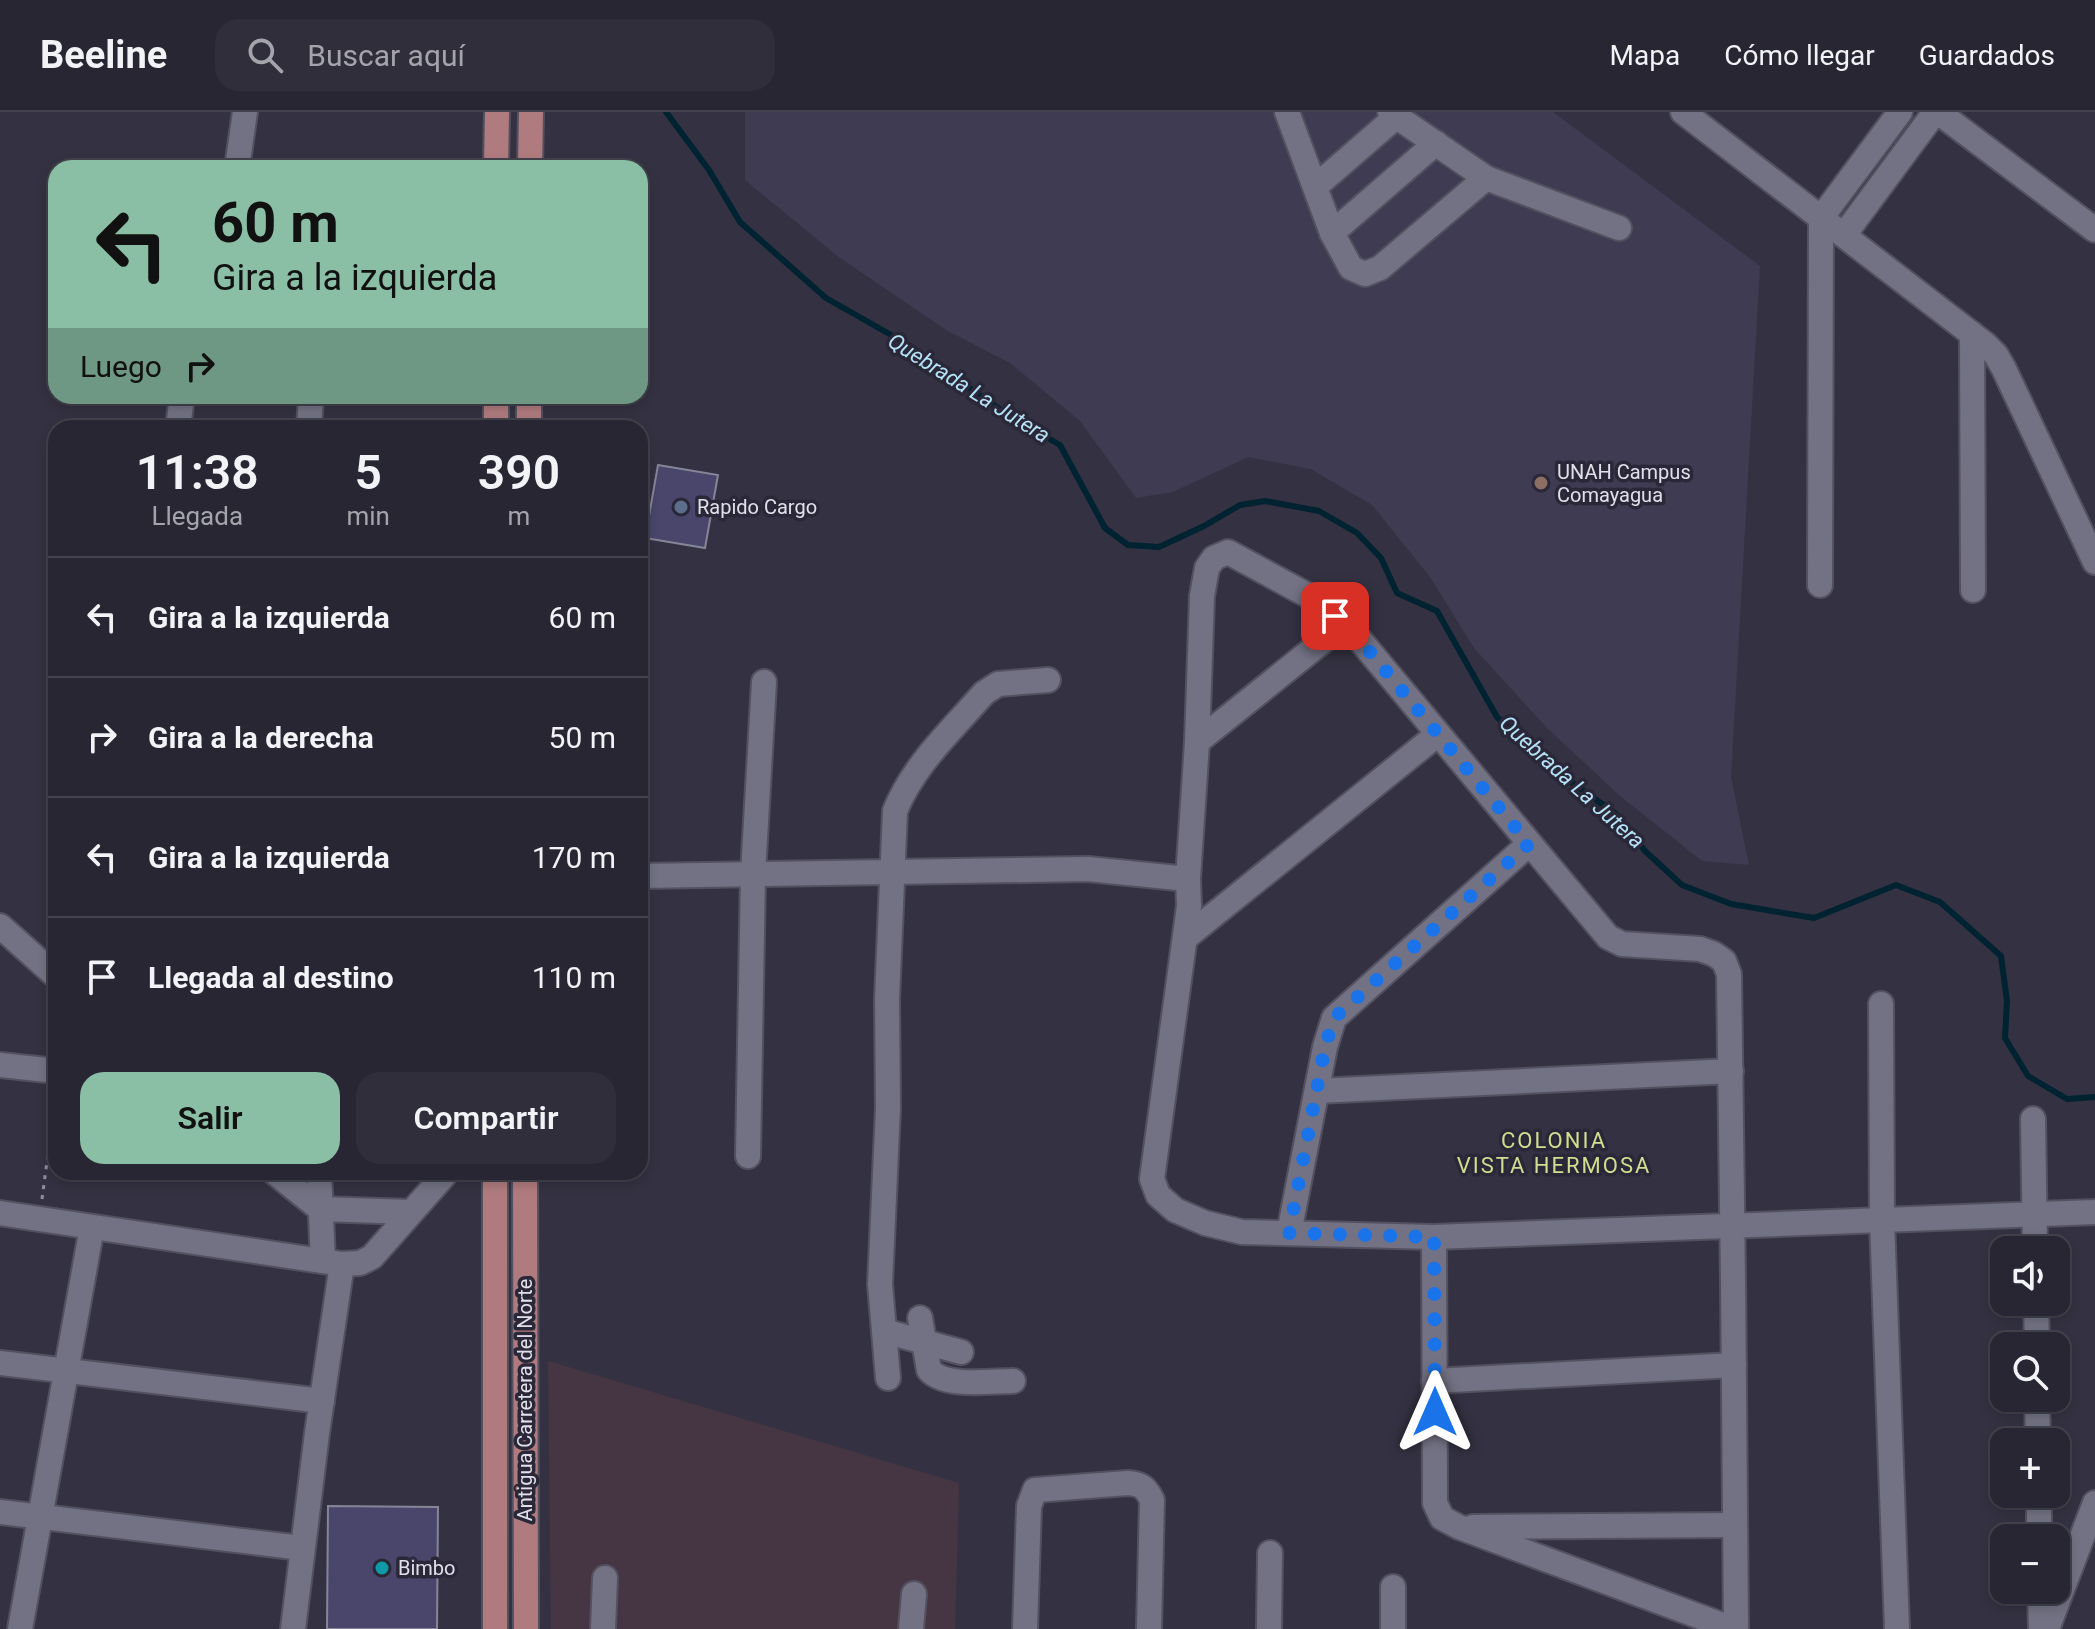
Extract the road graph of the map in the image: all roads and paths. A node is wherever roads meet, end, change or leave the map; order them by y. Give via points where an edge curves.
1 (245, 112) edge
2 (497, 112) edge
3 (531, 112) edge
4 (1287, 112) edge
5 (1683, 112) edge
6 (1900, 112) edge
7 (1936, 112) edge
8 (1394, 114) edge
9 (1436, 143) junction
10 (238, 160) edge
11 (496, 160) edge
12 (530, 160) edge
13 (1486, 178) junction
14 (1315, 187) junction
15 (1821, 218) junction
16 (1619, 228) dead end
17 (2095, 230) edge
18 (1332, 233) junction
19 (1844, 235) junction
20 (1972, 334) junction
21 (2095, 562) edge
22 (1820, 585) dead end
23 (1973, 590) dead end
24 (1344, 624) junction
25 (1048, 680) dead end
26 (764, 682) dead end
27 (1438, 734) junction
28 (1197, 742) junction
29 (1529, 844) junction
30 (893, 871) junction
31 (753, 874) junction
32 (648, 876) edge
33 (1188, 879) junction
34 (0, 926) edge
35 (1185, 938) junction
36 (48, 969) edge
37 (1881, 1004) dead end
38 (0, 1065) edge
39 (48, 1070) edge
40 (1731, 1071) junction
41 (1317, 1091) junction
42 (2033, 1119) dead end
43 (48, 1153) edge
44 (748, 1156) dead end
45 (284, 1180) edge
46 (319, 1180) edge
47 (440, 1180) edge
48 (495, 1180) edge
49 (525, 1180) edge
50 (320, 1209) junction
51 (411, 1212) junction
52 (2095, 1212) edge
53 (0, 1213) edge
54 (2035, 1215) junction
55 (39, 1219) junction
56 (1882, 1220) junction
57 (1732, 1225) junction
58 (92, 1227) junction
59 (1289, 1233) junction
60 (2035, 1236) edge
61 (1434, 1237) junction
62 (332, 1263) junction
63 (922, 1329) junction
64 (884, 1331) junction
65 (961, 1352) dead end
66 (0, 1363) edge
67 (1734, 1365) junction
68 (66, 1371) junction
69 (888, 1378) dead end
70 (1013, 1381) dead end
71 (1434, 1381) junction
72 (322, 1401) junction
73 (2095, 1503) edge
74 (0, 1512) edge
75 (40, 1517) junction
76 (1735, 1525) junction
77 (1459, 1527) junction
78 (302, 1548) junction
79 (1270, 1553) dead end
80 (605, 1578) dead end
81 (1393, 1587) dead end
82 (914, 1594) dead end
83 (2041, 1604) edge
84 (20, 1629) edge
85 (293, 1629) edge
86 (495, 1629) edge
87 (526, 1629) edge
88 (603, 1629) edge
89 (911, 1629) edge
90 (1025, 1629) edge
91 (1149, 1629) edge
92 (1269, 1629) edge
93 (1393, 1629) edge
94 (1735, 1629) edge
95 (1897, 1629) edge
96 (2044, 1629) edge

1 - 10 street
2 - 11 main road
3 - 12 main road
4 - 14 street
5 - 15 street
6 - 15 street
7 - 17 street
7 - 19 street
8 - 9 street
8 - 14 street
9 - 13 street
9 - 18 street
13 - 16 street
13 - 18 street via 1371,273 1351,268
14 - 18 street
15 - 19 street
15 - 22 street
19 - 20 street
20 - 21 street via 2004,369
20 - 23 street
24 - 27 street
24 - 28 street
24 - 28 street via 1309,596 1228,552 1214,558 1202,596
25 - 30 street via 998,684 984,693 919,767 895,811
26 - 31 street
27 - 29 street
27 - 35 street
28 - 33 street
29 - 40 street via 1608,937 1622,944 1700,949 1724,961 1729,974
29 - 41 street via 1334,1018
30 - 31 street
30 - 33 street via 1088,869
30 - 64 street via 880,1284
31 - 32 street
31 - 44 street
33 - 35 street
34 - 36 street
35 - 59 street via 1152,1179 1158,1195 1175,1210 1205,1223 1242,1232
37 - 56 street
38 - 39 street
40 - 41 street
40 - 57 street
41 - 59 street
42 - 54 street
43 - 55 path
45 - 50 street
46 - 50 street
47 - 51 street
48 - 86 main road, Antigua Carretera del Norte
49 - 87 main road, Antigua Carretera del Norte
50 - 51 street
50 - 62 street
51 - 62 street via 372,1257 360,1263
52 - 54 street
53 - 55 street
54 - 56 street
54 - 60 street
55 - 58 street
56 - 57 street
56 - 95 street
57 - 61 street
57 - 67 street
58 - 62 street
58 - 68 street
59 - 61 street
61 - 71 street
62 - 72 street
63 - 64 street
63 - 65 street
63 - 70 street via 933,1375 958,1381
64 - 69 street
66 - 68 street
67 - 71 street
67 - 76 street
68 - 72 street
68 - 75 street
71 - 77 street via 1435,1503 1442,1518
72 - 78 street
73 - 96 street
74 - 75 street
75 - 78 street
75 - 84 street
76 - 77 street
76 - 94 street
77 - 94 street
78 - 85 street
79 - 92 street
80 - 88 street
81 - 93 street
82 - 89 street
83 - 96 street
90 - 91 street via 1029,1506 1035,1490 1128,1483 1140,1484 1152,1500

